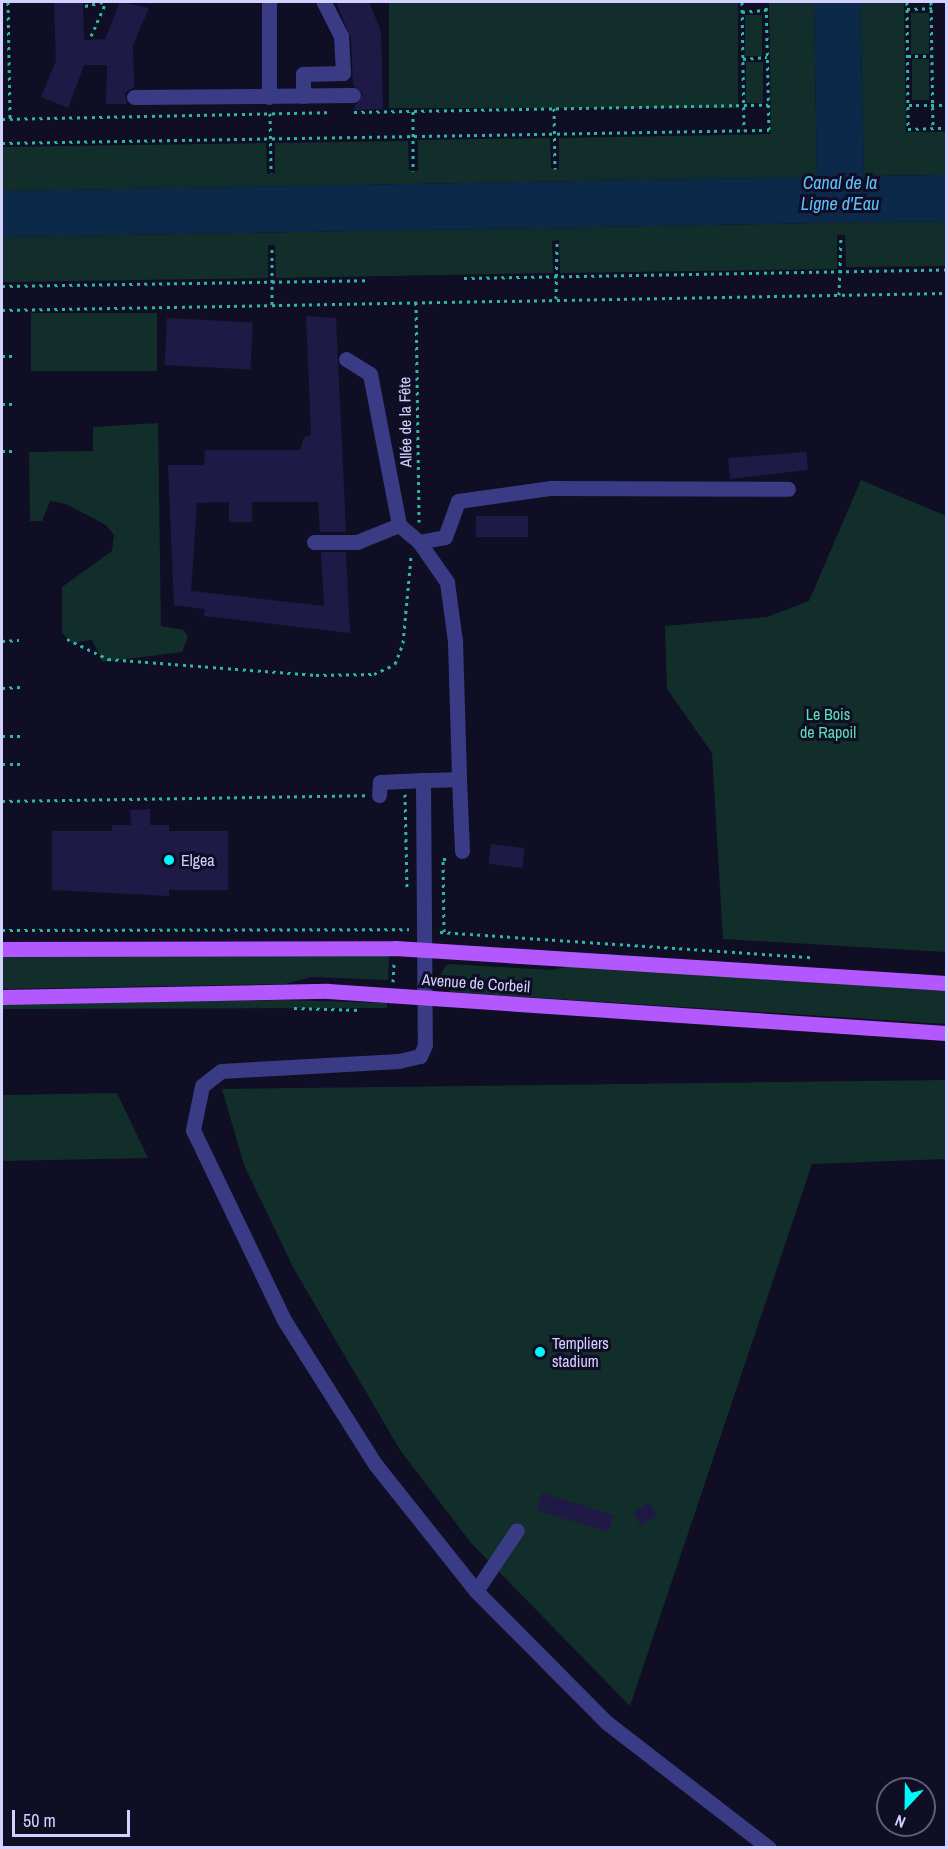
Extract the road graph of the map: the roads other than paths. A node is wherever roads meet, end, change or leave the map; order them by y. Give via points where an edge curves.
1 (268, 2) edge
2 (324, 2) edge
3 (353, 95) dead end
4 (303, 96) junction
5 (134, 97) dead end
6 (269, 97) junction
7 (346, 359) dead end
8 (788, 489) dead end
9 (399, 525) junction
10 (314, 542) dead end
11 (419, 542) junction
12 (459, 778) junction
13 (423, 787) junction
14 (379, 795) road end
15 (462, 851) road end
16 (2, 949) edge
17 (426, 951) junction
18 (946, 983) edge
19 (2, 997) edge
20 (422, 997) junction
21 (946, 1033) edge
22 (517, 1530) dead end
23 (476, 1591) junction
24 (769, 1848) edge

1 - 6 street
2 - 4 street via 341,36 343,73 303,74
3 - 4 street
4 - 6 street
5 - 6 street
7 - 9 street via 370,374
8 - 11 street via 551,488 504,494 458,501 445,537
9 - 10 street via 357,542
9 - 11 street
11 - 12 street via 447,582 455,641
12 - 13 street
12 - 15 street
13 - 14 street via 380,782
13 - 17 street
16 - 17 main road, Avenue de Corbeil
17 - 18 main road, Avenue de Corbeil
17 - 20 street
19 - 20 main road, Avenue de Corbeil via 328,990
20 - 21 main road, Avenue de Corbeil
20 - 23 street via 428,1019 420,1056 221,1071 202,1086 193,1130 284,1320 375,1464
22 - 23 street
23 - 24 street via 606,1722

